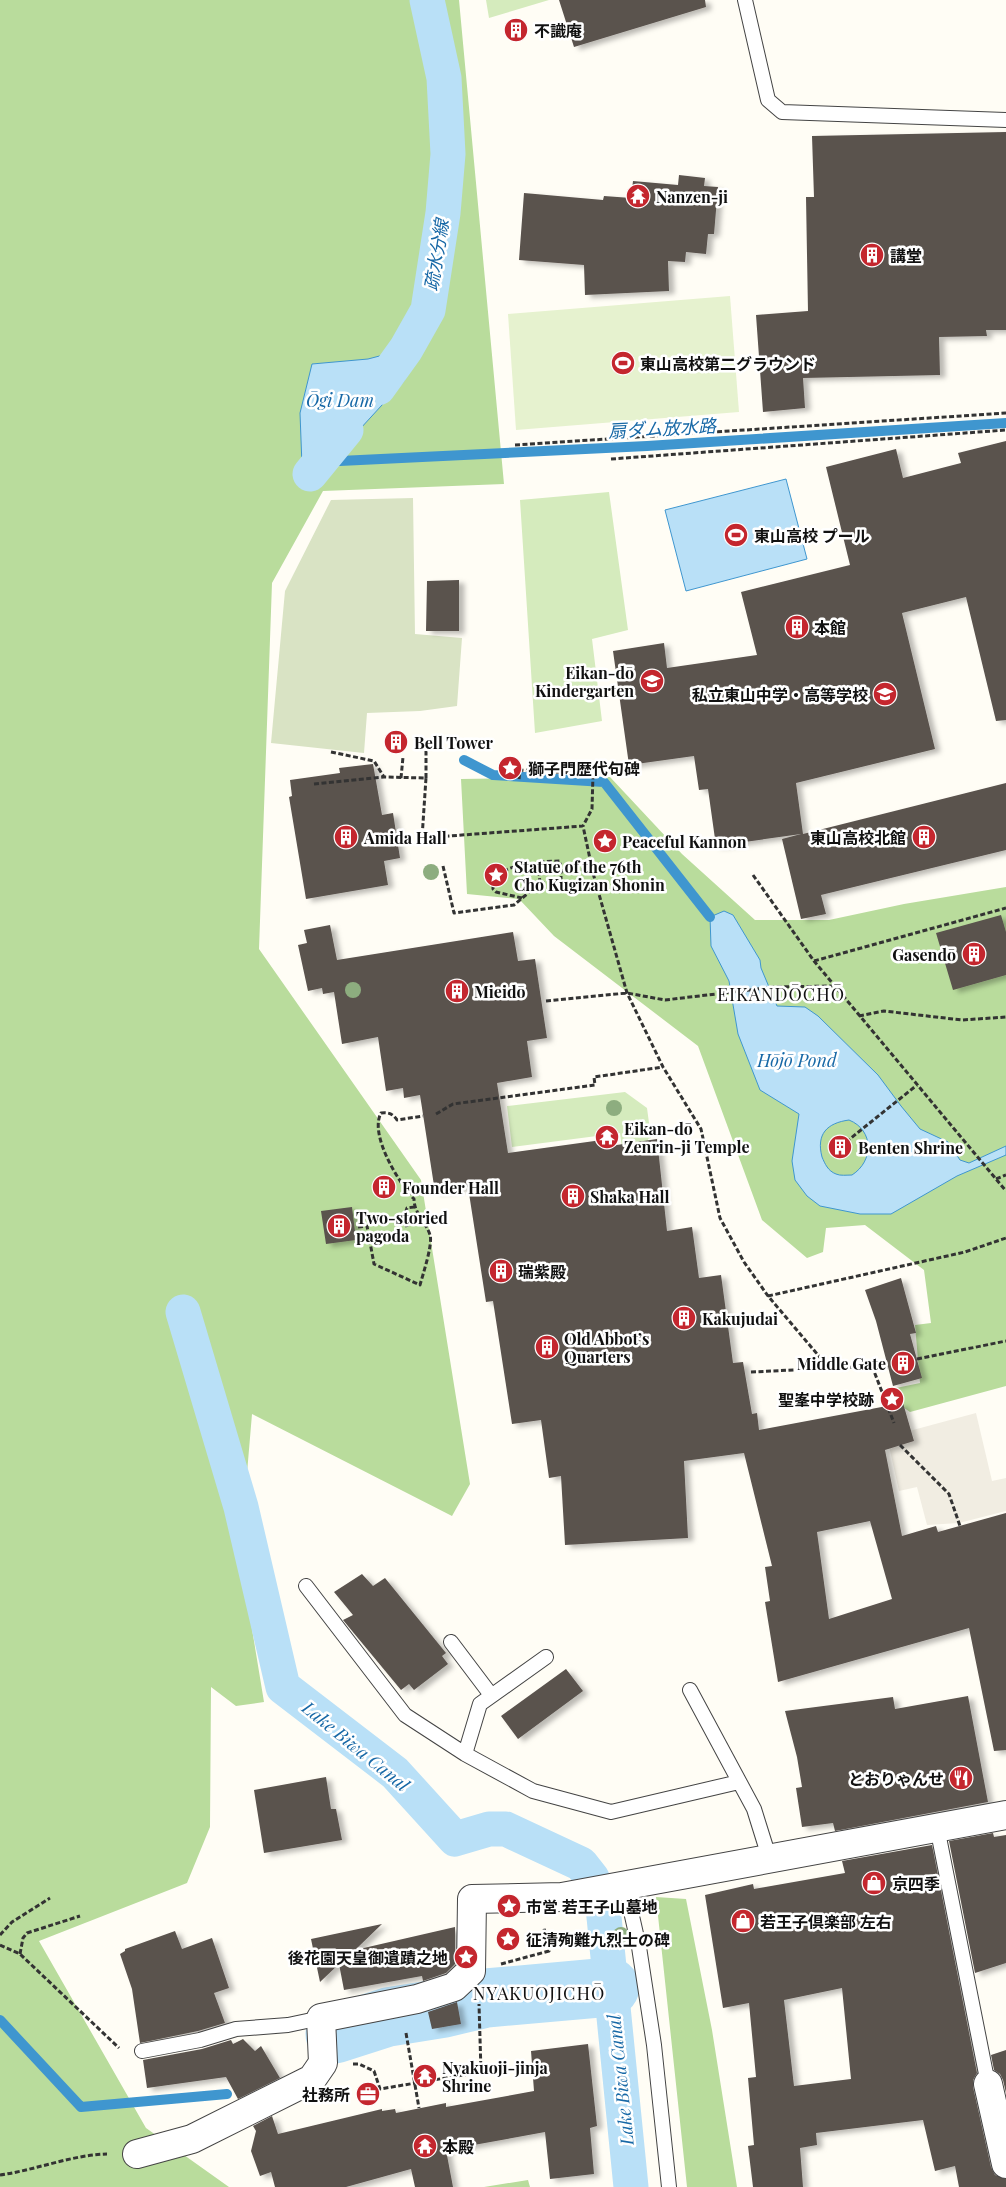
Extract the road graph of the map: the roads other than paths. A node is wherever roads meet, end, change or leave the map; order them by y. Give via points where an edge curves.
1 (745, 0) edge
2 (1006, 120) edge
3 (306, 1586) dead end
4 (451, 1642) dead end
5 (546, 1657) dead end
6 (690, 1690) dead end
7 (491, 1695) junction
8 (466, 1754) junction
9 (739, 1782) junction
10 (1006, 1815) edge
11 (937, 1827) junction
12 (769, 1857) junction
13 (606, 1889) junction
14 (321, 2018) junction
15 (142, 2051) road end
16 (988, 2084) joint
17 (138, 2154) road end
18 (1006, 2164) edge
19 (669, 2187) edge

1 - 2 lane via 768,100 782,112
3 - 8 lane via 405,1715
4 - 7 lane
5 - 7 lane
6 - 9 lane
7 - 8 lane via 480,1704
8 - 9 lane via 533,1791 611,1812
9 - 12 lane via 754,1809
10 - 11 street
11 - 12 street
11 - 16 lane
12 - 13 street
13 - 14 street via 562,1897 472,1899 471,1971 454,1987 417,1999
13 - 19 lane via 639,1947
14 - 15 lane via 236,2029 200,2040
14 - 17 street via 323,2064 312,2079 192,2139
16 - 18 street

